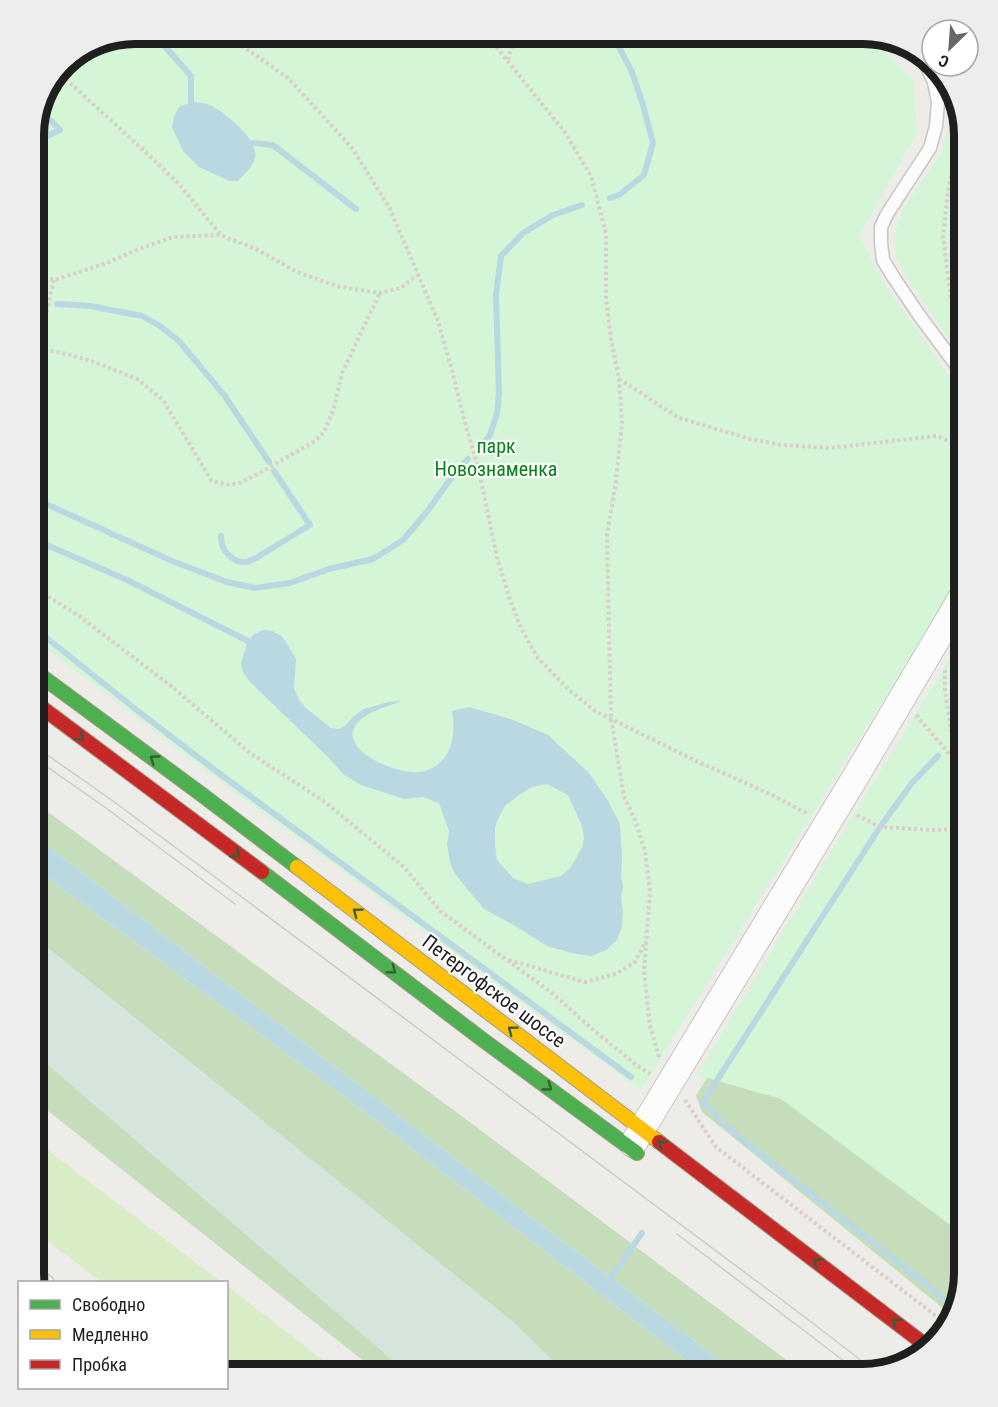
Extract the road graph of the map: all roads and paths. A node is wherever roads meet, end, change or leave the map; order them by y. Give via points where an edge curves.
1 (238, 44) edge
2 (493, 44) edge
3 (512, 44) edge
4 (508, 61) junction
5 (64, 77) edge
6 (933, 78) edge
7 (954, 162) edge
8 (220, 235) junction
9 (417, 275) junction
10 (44, 277) edge
11 (54, 280) junction
12 (380, 293) junction
13 (954, 305) edge
14 (44, 317) edge
15 (44, 349) edge
16 (954, 362) edge
17 (619, 379) junction
18 (954, 443) edge
19 (44, 594) edge
20 (954, 610) edge
21 (945, 667) dead end
22 (44, 678) edge
23 (44, 709) edge
24 (916, 715) dead end
25 (611, 719) junction
26 (954, 749) edge
27 (954, 760) edge
28 (826, 824) junction
29 (876, 825) dead end
30 (954, 829) edge
31 (647, 937) junction
32 (506, 960) junction
33 (675, 1091) junction
34 (641, 1146) junction
35 (941, 1320) edge
36 (922, 1343) edge

1 - 9 path via 290,79 353,149 390,209
2 - 4 path
3 - 4 path
4 - 17 path via 564,131 591,176 606,233 606,298
5 - 8 path via 178,183
6 - 16 lane via 938,102 930,148 887,214 881,227 881,243 884,260 894,278
7 - 13 path via 943,237
8 - 11 path via 173,237
8 - 12 path via 326,283
9 - 12 path via 401,288
9 - 25 path via 447,350 497,557 521,628 537,657 568,689
10 - 11 path
11 - 14 path
12 - 15 path via 342,373 324,432 258,474 230,485 211,480 163,400 137,379
17 - 18 path via 679,418 750,439 830,448 937,436
17 - 25 path via 622,423 607,535
19 - 32 path via 162,679 250,753 325,802 404,867 440,911
20 - 28 street
21 - 26 path
34 -> 22 main road, Петергофское шоссе via 201,794
23 -> 34 main road, Петергофское шоссе via 483,1040
24 - 27 path
25 - 28 path
25 - 31 path via 624,796 645,851 650,891
28 - 33 street
29 - 30 path
31 - 32 path via 634,962 616,974 585,982
31 - 33 path via 644,972 650,1026
32 - 33 path via 552,993 635,1064
33 - 34 street
33 - 35 path via 716,1147
36 -> 34 main road, Петергофское шоссе

